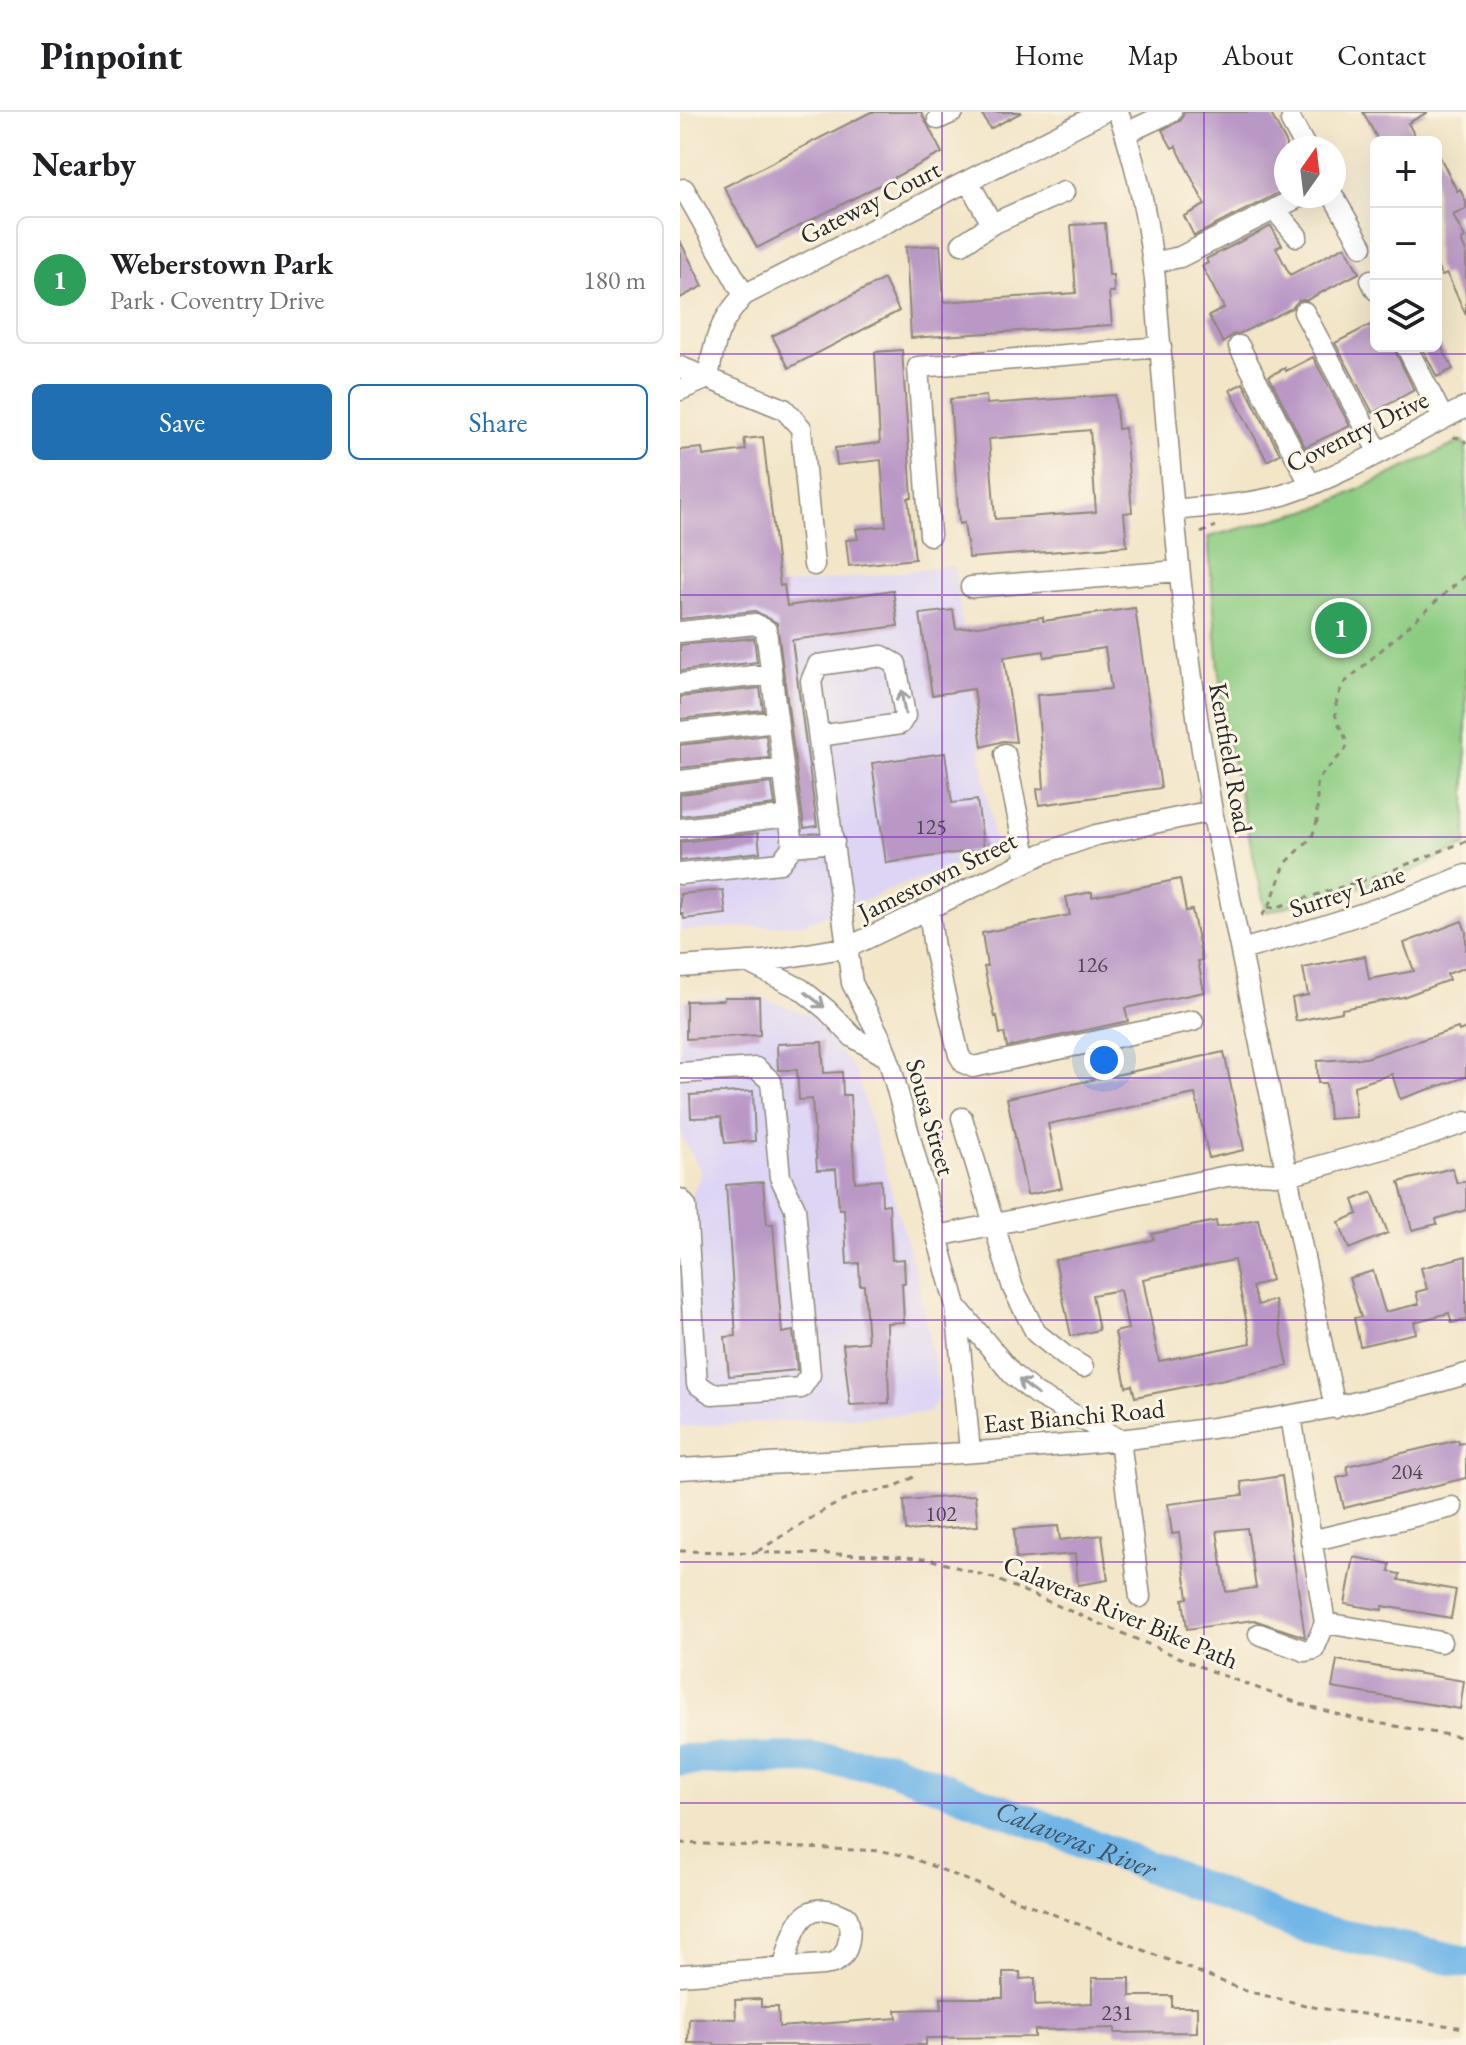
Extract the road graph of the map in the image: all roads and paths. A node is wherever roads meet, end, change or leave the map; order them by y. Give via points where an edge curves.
1 (1103, 112) edge
2 (1118, 112) edge
3 (1171, 112) edge
4 (1291, 121) dead end
5 (1126, 133) junction
6 (1299, 136) edge
7 (968, 181) junction
8 (684, 189) dead end
9 (1064, 192) dead end
10 (1279, 208) edge
11 (1340, 208) edge
12 (1275, 210) junction
13 (992, 224) junction
14 (1297, 236) dead end
15 (962, 244) dead end
16 (1362, 246) dead end
17 (1153, 263) junction
18 (744, 295) junction
19 (1304, 312) dead end
20 (1239, 346) dead end
21 (1161, 347) junction
22 (1409, 352) edge
23 (680, 367) edge
24 (708, 378) junction
25 (680, 390) edge
26 (1466, 407) edge
27 (1443, 418) junction
28 (1378, 451) junction
29 (1310, 484) junction
30 (1174, 510) junction
31 (930, 535) dead end
32 (814, 565) dead end
33 (1179, 571) junction
34 (1466, 575) edge
35 (971, 587) dead end
36 (680, 632) edge
37 (771, 674) junction
38 (680, 684) edge
39 (777, 721) junction
40 (680, 732) edge
41 (819, 736) junction
42 (1005, 754) dead end
43 (783, 769) junction
44 (680, 781) edge
45 (1212, 811) junction
46 (789, 816) junction
47 (680, 829) edge
48 (1466, 841) edge
49 (834, 842) junction
50 (793, 846) junction
51 (1027, 861) junction
52 (680, 874) edge
53 (1466, 875) edge
54 (1268, 907) junction
55 (929, 909) junction
56 (1262, 916) dead end
57 (849, 947) junction
58 (1241, 950) junction
59 (747, 962) junction
60 (680, 967) edge
61 (1193, 1021) dead end
62 (887, 1057) junction
63 (680, 1073) edge
64 (962, 1118) dead end
65 (1466, 1122) edge
66 (1288, 1175) junction
67 (680, 1199) edge
68 (992, 1225) junction
69 (938, 1236) junction
70 (956, 1306) junction
71 (1083, 1367) dead end
72 (1466, 1374) edge
73 (1335, 1408) junction
74 (1291, 1416) junction
75 (1120, 1440) junction
76 (970, 1451) junction
77 (680, 1469) edge
78 (916, 1476) dead end
79 (1452, 1507) dead end
80 (1311, 1541) junction
81 (681, 1550) edge
82 (758, 1551) junction
83 (1140, 1597) dead end
84 (1325, 1623) junction
85 (1259, 1634) dead end
86 (1441, 1642) dead end
87 (1466, 1738) edge
88 (680, 1843) edge
89 (784, 1967) dead end
90 (680, 1975) edge
91 (1466, 2028) edge

1 - 7 street, Gateway Court
2 - 5 street, Kentfield Road
3 - 5 street
4 - 6 street
5 - 17 street, Kentfield Road
7 - 13 street
7 - 18 street, Gateway Court
8 - 18 street
9 - 13 street
10 - 12 street
11 - 16 street
12 - 14 street
12 - 17 street via 1180,257
13 - 15 street
17 - 21 street, Kentfield Road
18 - 24 street, Gateway Court via 725,316
19 - 28 street
20 - 29 street
21 - 30 street, Kentfield Road
21 - 31 street via 918,367
22 - 27 street
23 - 24 street
24 - 25 street
24 - 32 street via 784,409 801,428
26 - 27 street, Coventry Drive
27 - 28 street, Coventry Drive
28 - 29 street, Coventry Drive
29 - 30 street, Coventry Drive via 1253,501
30 - 33 street, Kentfield Road
33 - 35 street
33 - 45 street, Kentfield Road
34 - 54 path via 1343,684 1336,716 1346,749 1317,784 1312,837 1285,864
36 - 37 street via 755,624 766,630
37 - 38 street
37 - 39 street
39 - 40 street
39 - 43 street
41 -> 41 street, Sousa Street via 900,724 905,716 896,664 882,656 818,665 811,681
41 - 49 street, Sousa Street
42 - 51 street
43 - 44 street
43 - 46 street
45 - 51 street, Jamestown Street via 1096,835
45 - 58 street, Kentfield Road
46 - 47 street
46 - 50 street
48 - 54 path via 1383,874
49 - 50 street
49 - 57 street, Sousa Street
50 - 52 street via 780,863
51 - 55 street, Jamestown Street
53 - 58 street, Surrey Lane via 1331,925
54 - 56 path
55 - 57 street, Jamestown Street
55 - 61 street via 959,1055 973,1067
57 - 59 street, Jamestown Street
57 - 62 street, Sousa Street via 852,983
58 - 66 street, Kentfield Road
59 - 60 street, Jamestown Street
59 -> 62 street via 801,989 853,1037
62 - 69 street, Sousa Street
63 - 67 street via 756,1068 771,1081 780,1177 795,1208 810,1375 801,1388 712,1394 697,1384 686,1206
64 - 68 street
65 - 66 street
66 - 68 street via 1227,1176
66 - 73 street, Kentfield Road
68 - 69 street
68 - 71 street via 1013,1288 1036,1333
69 - 70 street, Sousa Street
75 -> 70 street, Sousa Street via 1036,1394 1012,1374
70 - 76 street, Sousa Street
72 - 73 street, East Bianchi Road
73 - 74 street, East Bianchi Road
74 - 75 street, East Bianchi Road
74 - 80 street
75 - 76 street, East Bianchi Road
75 - 83 street
76 - 77 street, East Bianchi Road
78 - 82 path via 826,1509
79 - 80 street
80 - 84 street
81 - 82 path, Calaveras River Bike Path
82 - 87 path, Calaveras River Bike Path via 929,1559 1032,1594 1301,1704
84 - 85 street via 1314,1649 1305,1651
84 - 86 street
88 - 91 path via 907,1856 1246,1991 1331,2011
89 - 90 street

